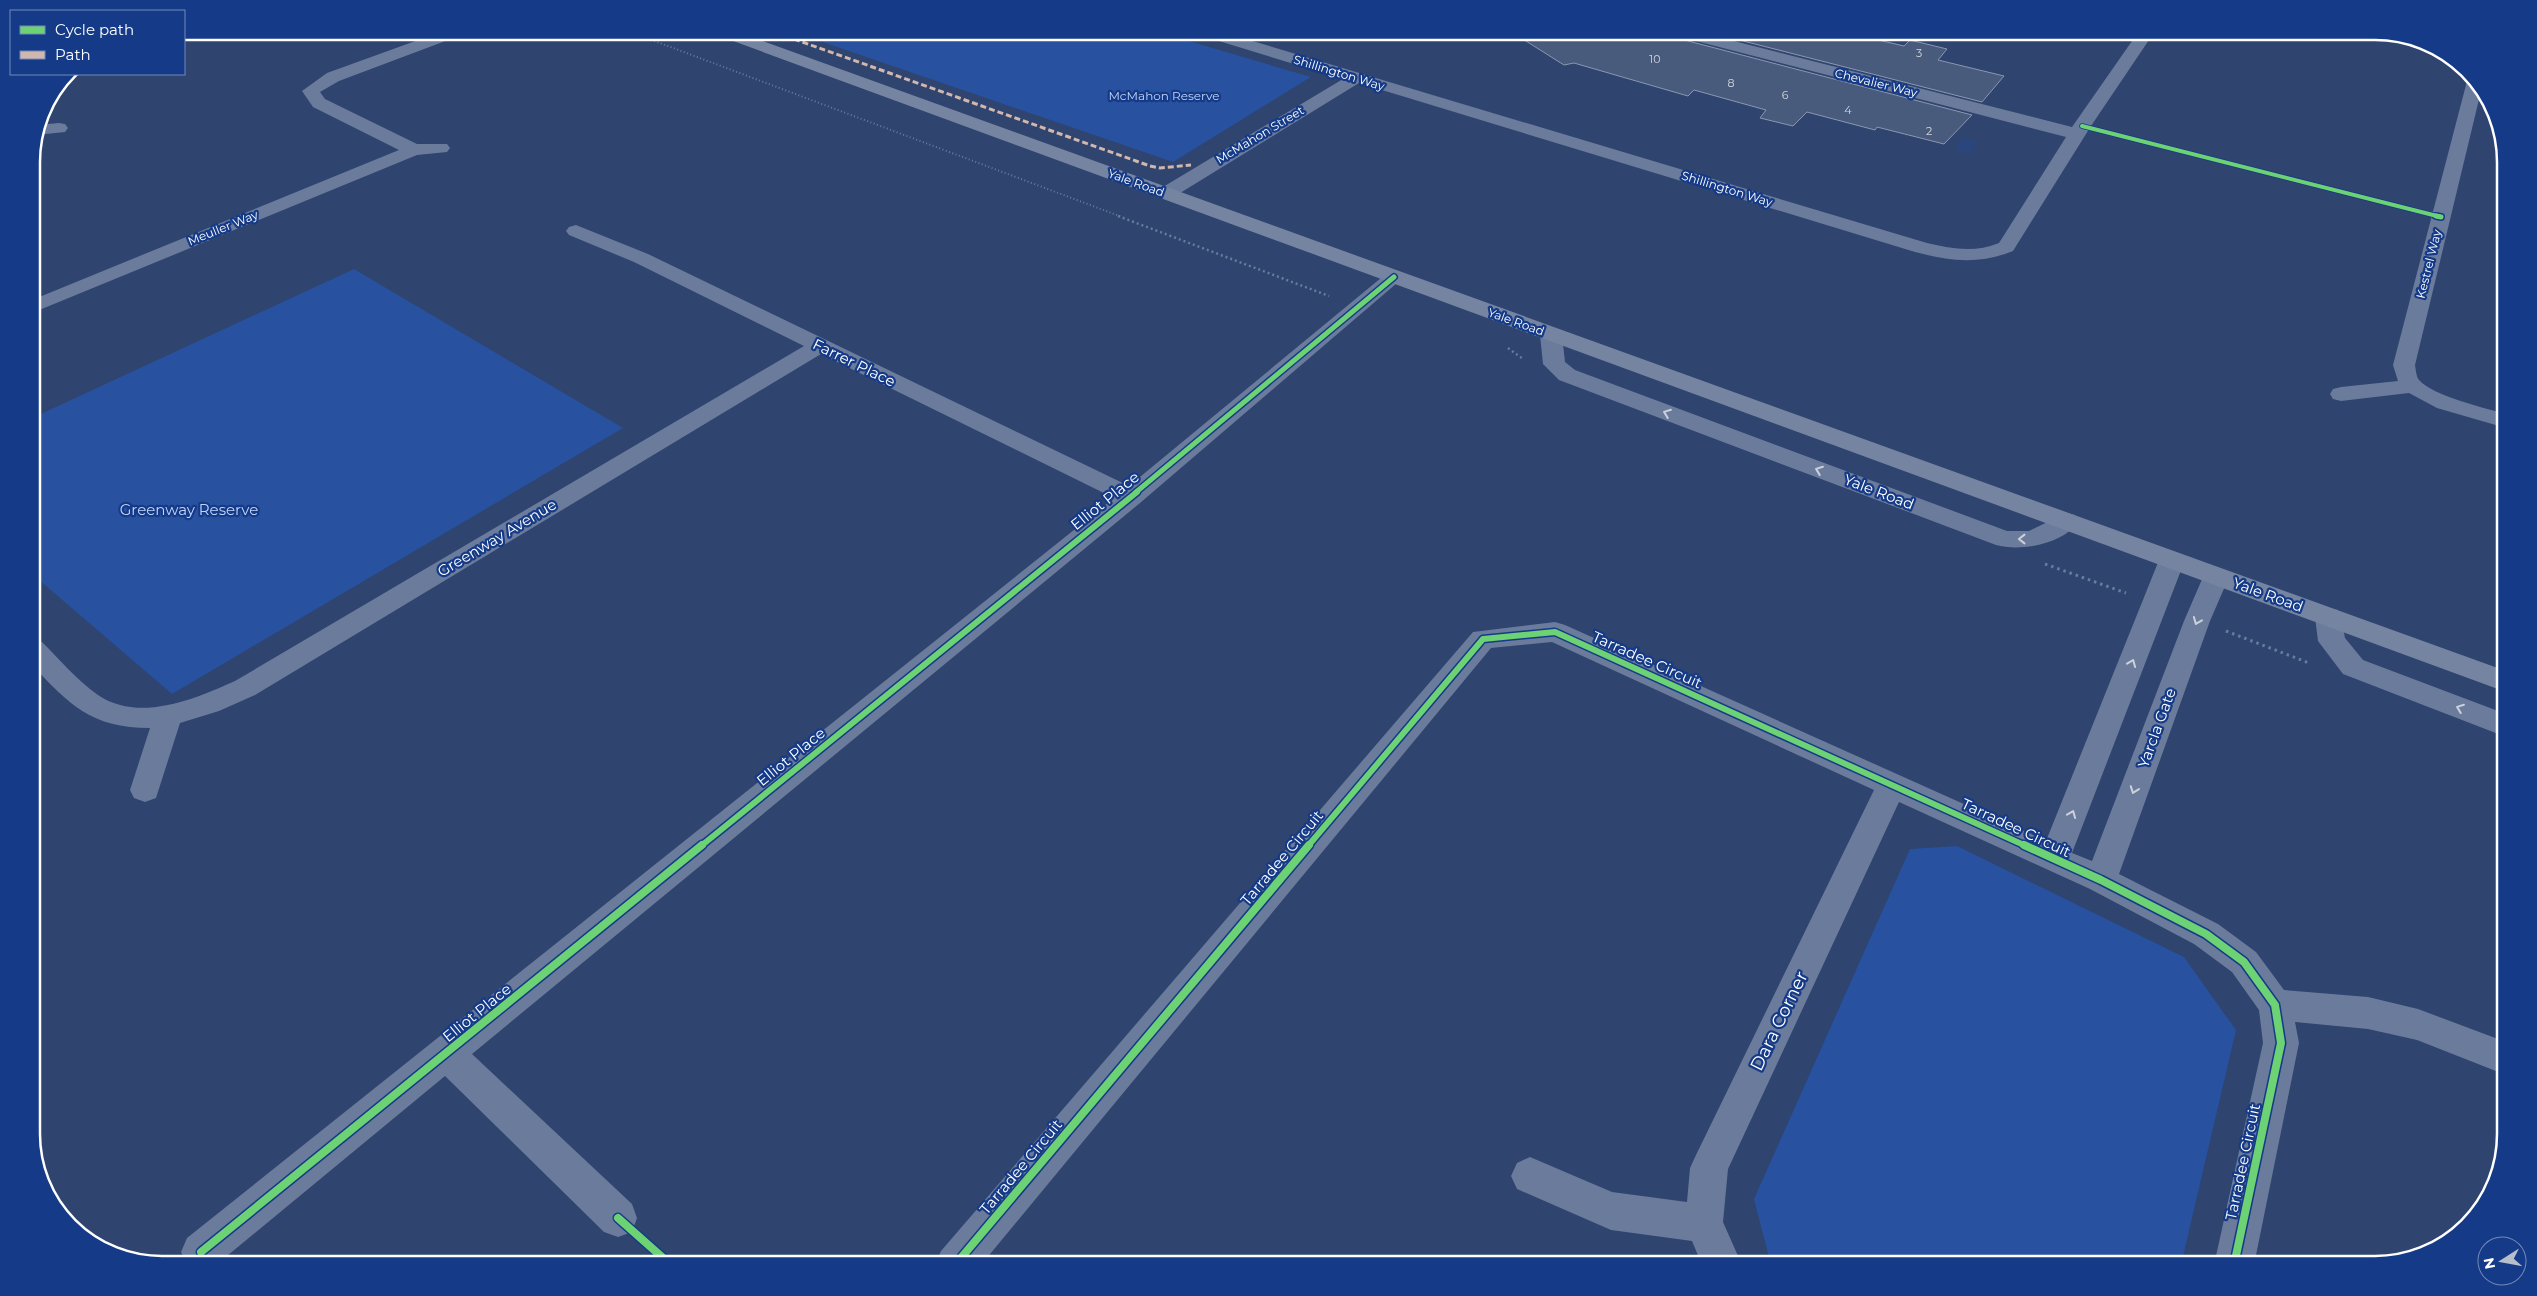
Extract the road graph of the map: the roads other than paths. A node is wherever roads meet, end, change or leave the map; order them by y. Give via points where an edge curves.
1 (434, 40) edge
2 (745, 40) edge
3 (1231, 40) edge
4 (1710, 40) edge
5 (2142, 40) edge
6 (1356, 78) junction
7 (2473, 89) edge
8 (59, 128) dead end
9 (44, 129) edge
10 (2077, 134) junction
11 (441, 148) dead end
12 (414, 150) junction
13 (1165, 194) junction
14 (576, 231) dead end
15 (1394, 277) junction
16 (40, 304) edge
17 (1551, 335) junction
18 (820, 346) junction
19 (2412, 386) junction
20 (2341, 394) dead end
21 (2497, 418) edge
22 (1131, 497) junction
23 (2066, 521) junction
24 (2172, 560) junction
25 (2216, 576) junction
26 (2328, 617) junction
27 (40, 657) edge
28 (2497, 679) edge
29 (168, 717) junction
30 (2497, 723) edge
31 (1892, 784) junction
32 (145, 790) dead end
33 (2054, 859) junction
34 (2101, 880) junction
35 (2275, 1005) junction
36 (447, 1054) junction
37 (2497, 1056) edge
38 (1530, 1176) dead end
39 (618, 1218) dead end
40 (1704, 1222) junction
41 (202, 1252) dead end
42 (963, 1256) edge
43 (1718, 1256) edge
44 (2236, 1256) edge

1 - 12 street via 333,77 310,91 319,102
2 - 13 main road, Yale Road
3 - 6 street, Shillington Way
4 - 10 street, Chevalier Way
5 - 10 street, Shillington Way
6 - 10 street, Shillington Way via 1912,245 1960,256 1975,257 2006,247
6 - 13 street, McMahon Street
7 - 19 street, Kestrel Way via 2404,365 2405,375
8 - 9 street
11 - 12 street, Meuller Way
12 - 16 street, Meuller Way
13 - 15 main road, Yale Road
14 - 18 street, Farrer Place via 640,258
15 - 17 main road, Yale Road
15 - 22 street, Elliot Place
17 - 23 main road, Yale Road
23 -> 17 street, Yale Road via 2033,539 1996,536 1567,375 1554,364
18 - 22 street, Farrer Place
18 - 29 street, Greenway Avenue via 245,688 208,705
19 - 20 street
19 - 21 street via 2458,407
22 - 36 street, Elliot Place
23 - 24 main road, Yale Road
24 - 25 main road, Yale Road
33 -> 24 street
25 - 26 main road, Yale Road
25 -> 34 street, Yarcla Gate
26 - 28 main road, Yale Road
30 -> 26 street via 2353,667 2332,641
27 - 29 street, Greenway Avenue via 92,706 118,716
29 - 32 street
31 - 33 street, Tarradee Circuit
31 - 40 street, Dara Corner via 1709,1168
31 - 42 street, Tarradee Circuit via 1555,632 1483,639
33 - 34 street, Tarradee Circuit
34 - 35 street, Tarradee Circuit via 2206,934 2244,962
35 - 37 street via 2368,1013 2418,1025
35 - 44 street, Tarradee Circuit via 2281,1043
36 - 39 street, Elliot Place
36 - 41 street, Elliot Place
38 - 40 street via 1610,1211
40 - 43 street, Dara Corner

